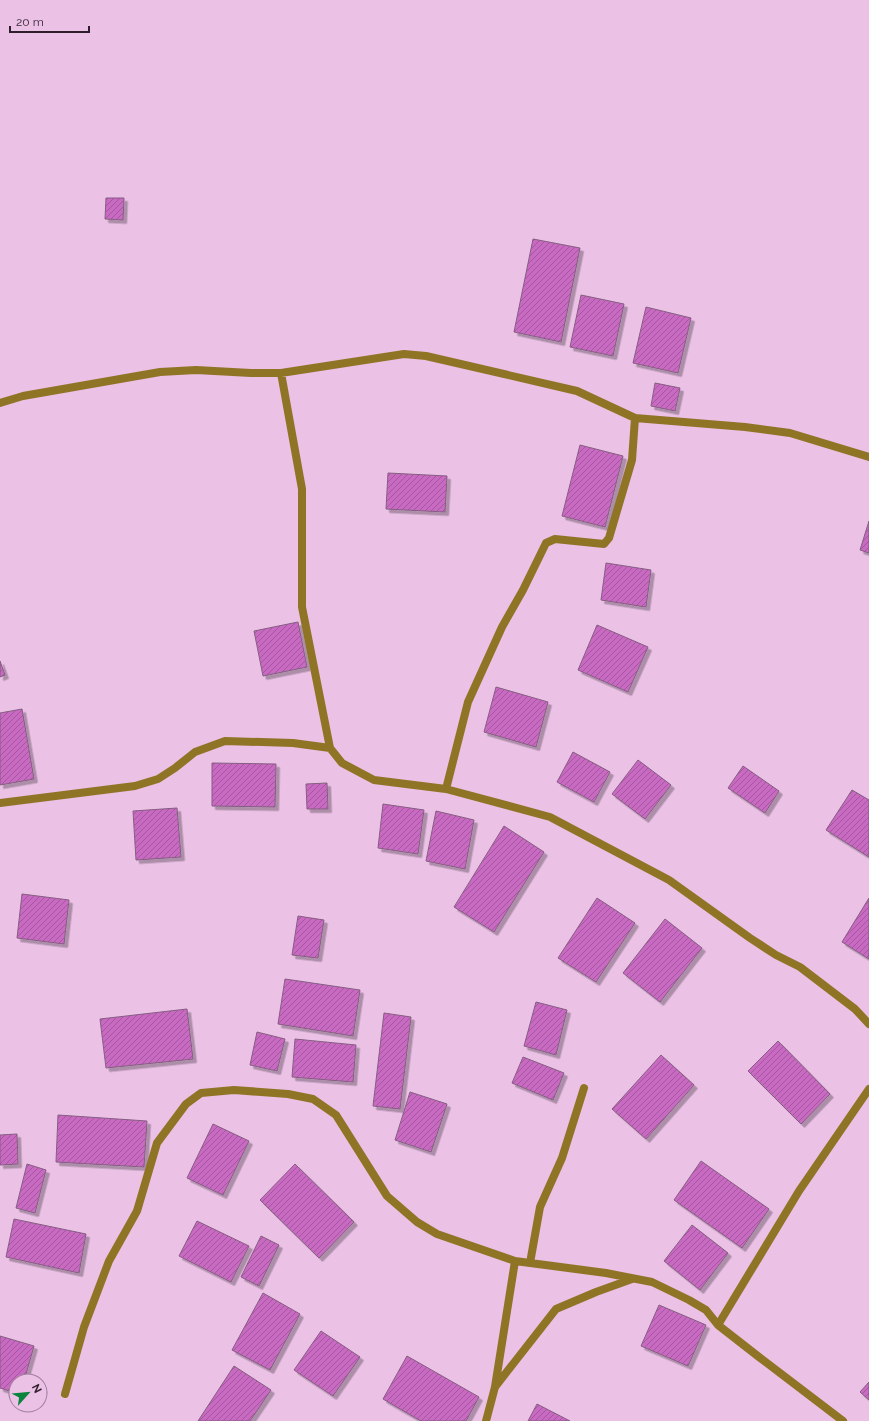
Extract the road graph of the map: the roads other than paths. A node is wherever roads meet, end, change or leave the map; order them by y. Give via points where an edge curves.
1 (281, 373) junction
2 (0, 403) edge
3 (635, 418) junction
4 (869, 457) edge
5 (330, 748) junction
6 (446, 789) junction
7 (0, 803) edge
8 (869, 1024) edge
9 (584, 1088) dead end
10 (869, 1089) edge
11 (515, 1261) junction
12 (530, 1263) junction
13 (633, 1279) junction
14 (718, 1325) junction
15 (495, 1387) junction
16 (65, 1394) dead end
17 (486, 1421) edge
18 (843, 1421) edge

1 - 2 street via 196,370 160,372 23,396
1 - 3 street via 404,354 426,356 577,391
1 - 5 street via 302,489 302,607
3 - 4 street via 790,433
3 - 6 street via 632,460 609,538 604,544 555,539 546,543 524,590 502,627 468,702
5 - 6 street via 342,763 374,780
5 - 7 street via 293,743 225,741 195,752 158,779 135,786
6 - 8 street via 550,817 669,880 750,938 800,968 855,1009
9 - 12 street via 562,1158 540,1207
10 - 14 street via 799,1191
11 - 12 street
11 - 15 street
11 - 16 street via 437,1234 417,1222 387,1196 336,1115 313,1099 288,1094 234,1090 201,1093 186,1104 157,1143 137,1211 109,1261 84,1326
12 - 13 street
13 - 14 street via 652,1282 689,1300 706,1310
13 - 15 street via 556,1309
14 - 18 street
15 - 17 street

